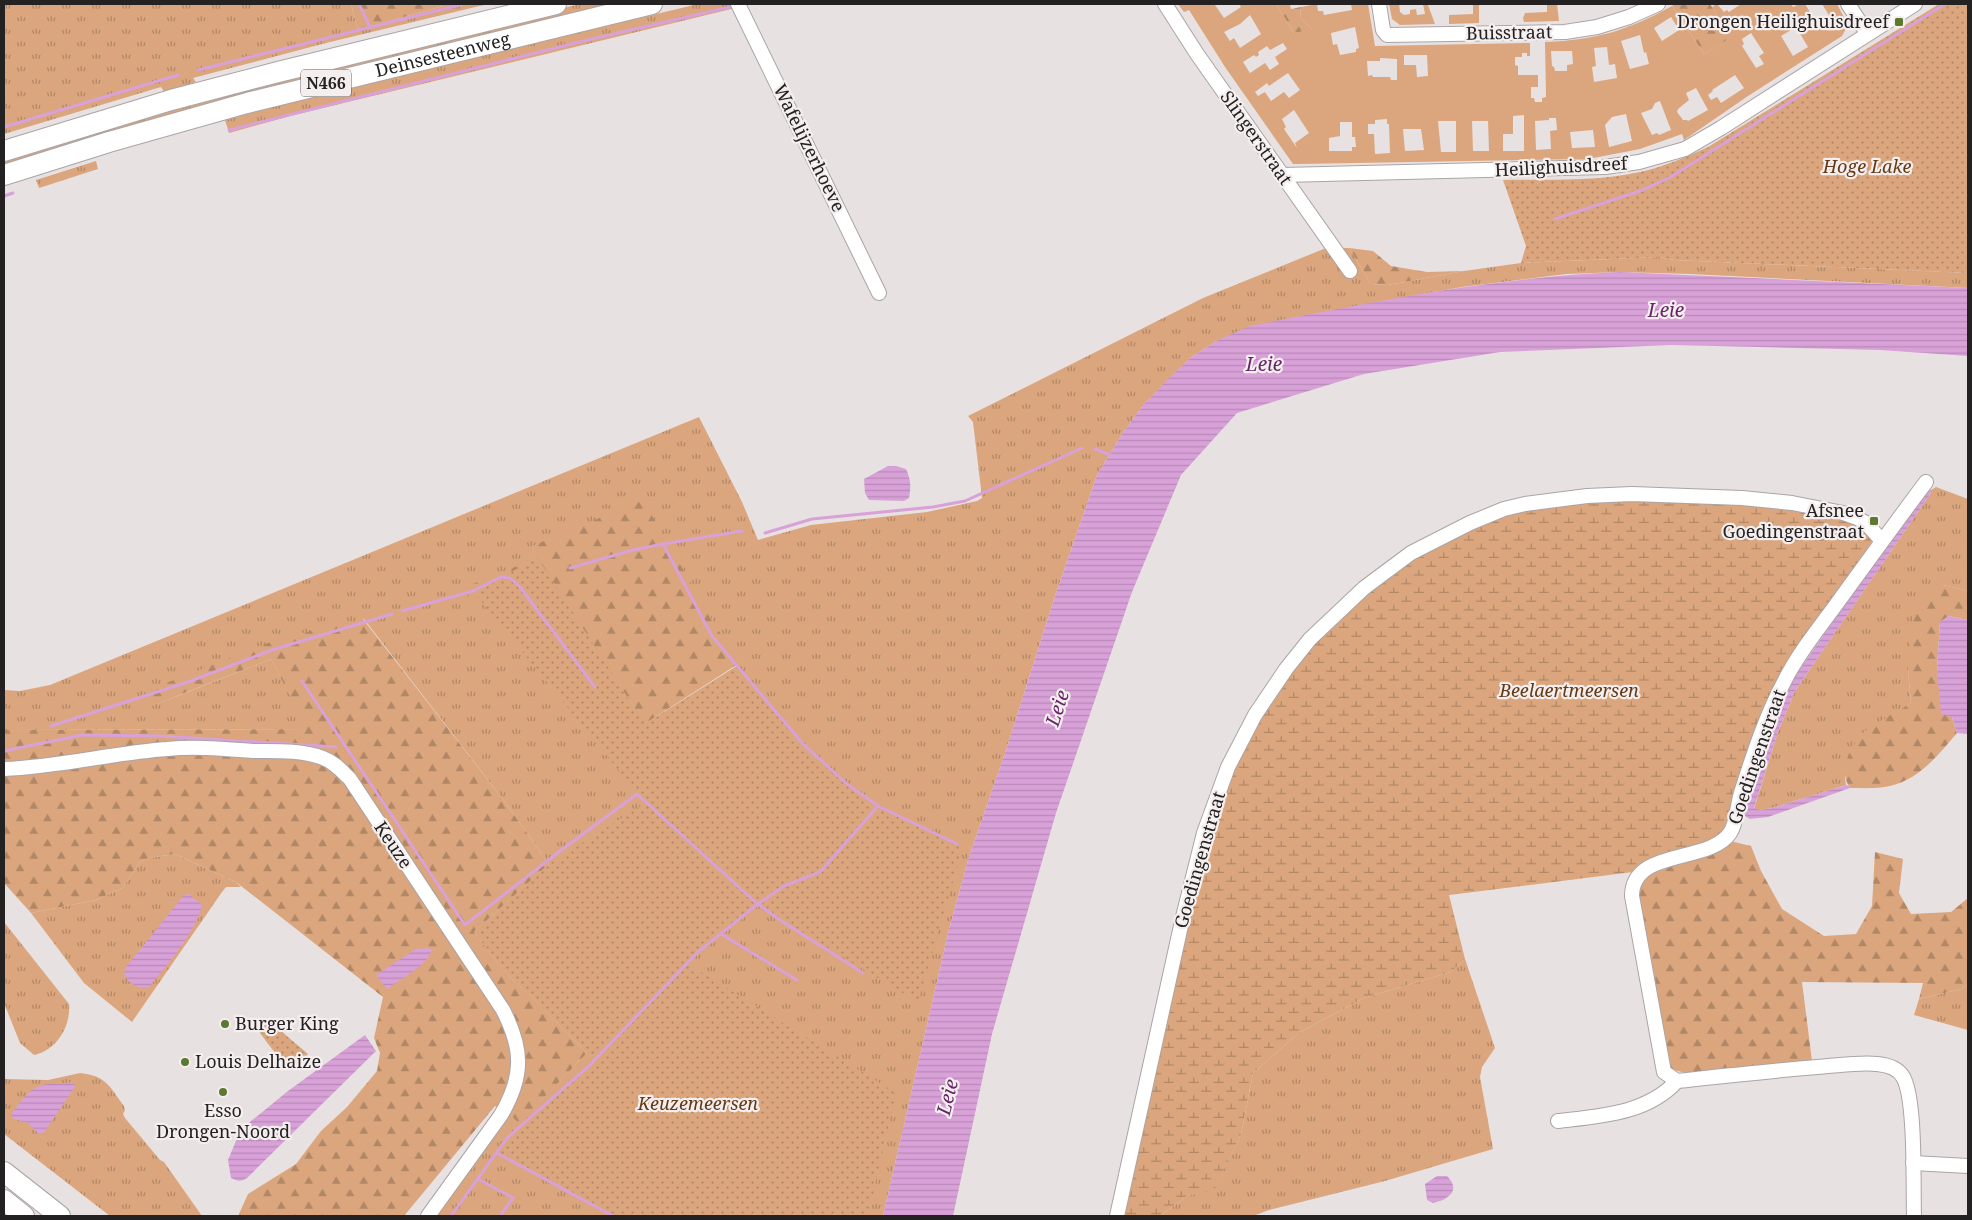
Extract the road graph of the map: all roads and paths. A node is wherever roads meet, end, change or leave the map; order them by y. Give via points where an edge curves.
1 (556, 4) edge
2 (652, 4) edge
3 (738, 4) edge
4 (1165, 4) edge
5 (1379, 4) edge
6 (1658, 4) edge
7 (1848, 4) edge
8 (1915, 4) edge
9 (1867, 33) junction
10 (4, 151) edge
11 (4, 175) edge
12 (1283, 175) junction
13 (1350, 271) dead end
14 (880, 293) dead end
15 (1926, 482) dead end
16 (1882, 541) junction
17 (4, 769) edge
18 (1677, 1081) junction
19 (1558, 1121) dead end
20 (1913, 1163) junction
21 (1968, 1166) edge
22 (4, 1172) edge
23 (4, 1200) edge
24 (24, 1216) edge
25 (60, 1216) edge
26 (428, 1216) edge
27 (1117, 1216) edge
28 (1914, 1216) edge

1 - 10 highway, Deinsesteenweg / N466 via 171,100
2 - 11 highway, Deinsesteenweg / N466 via 247,103
3 - 14 street, Wafelijzerhoeve
4 - 12 street, Slingerstraat
5 - 6 street, Buisstraat via 1383,30 1387,35 1565,32 1596,27
7 - 9 street
8 - 9 street, Heilighuisdreef
9 - 12 street, Heilighuisdreef via 1721,128 1685,148 1639,162 1586,168
12 - 13 street, Slingerstraat
15 - 16 street, Goedingenstraat
16 - 18 street, Goedingenstraat via 1785,679 1760,740 1732,830 1713,846 1645,869 1633,882 1632,896 1664,1072
16 - 27 street, Goedingenstraat via 1857,518 1792,503 1632,494 1587,496 1525,504 1470,523 1411,553 1364,588 1310,639 1286,669 1255,716 1228,767 1204,832
17 - 26 street, Keuze via 56,765 168,748 200,748 311,755 324,758 344,772 503,1010 518,1047 519,1067 511,1098
18 - 19 street via 1668,1091 1634,1109
18 - 20 street via 1749,1072 1851,1065 1889,1066 1904,1078 1908,1090
20 - 21 street
20 - 28 street
22 - 25 highway
23 - 24 highway

